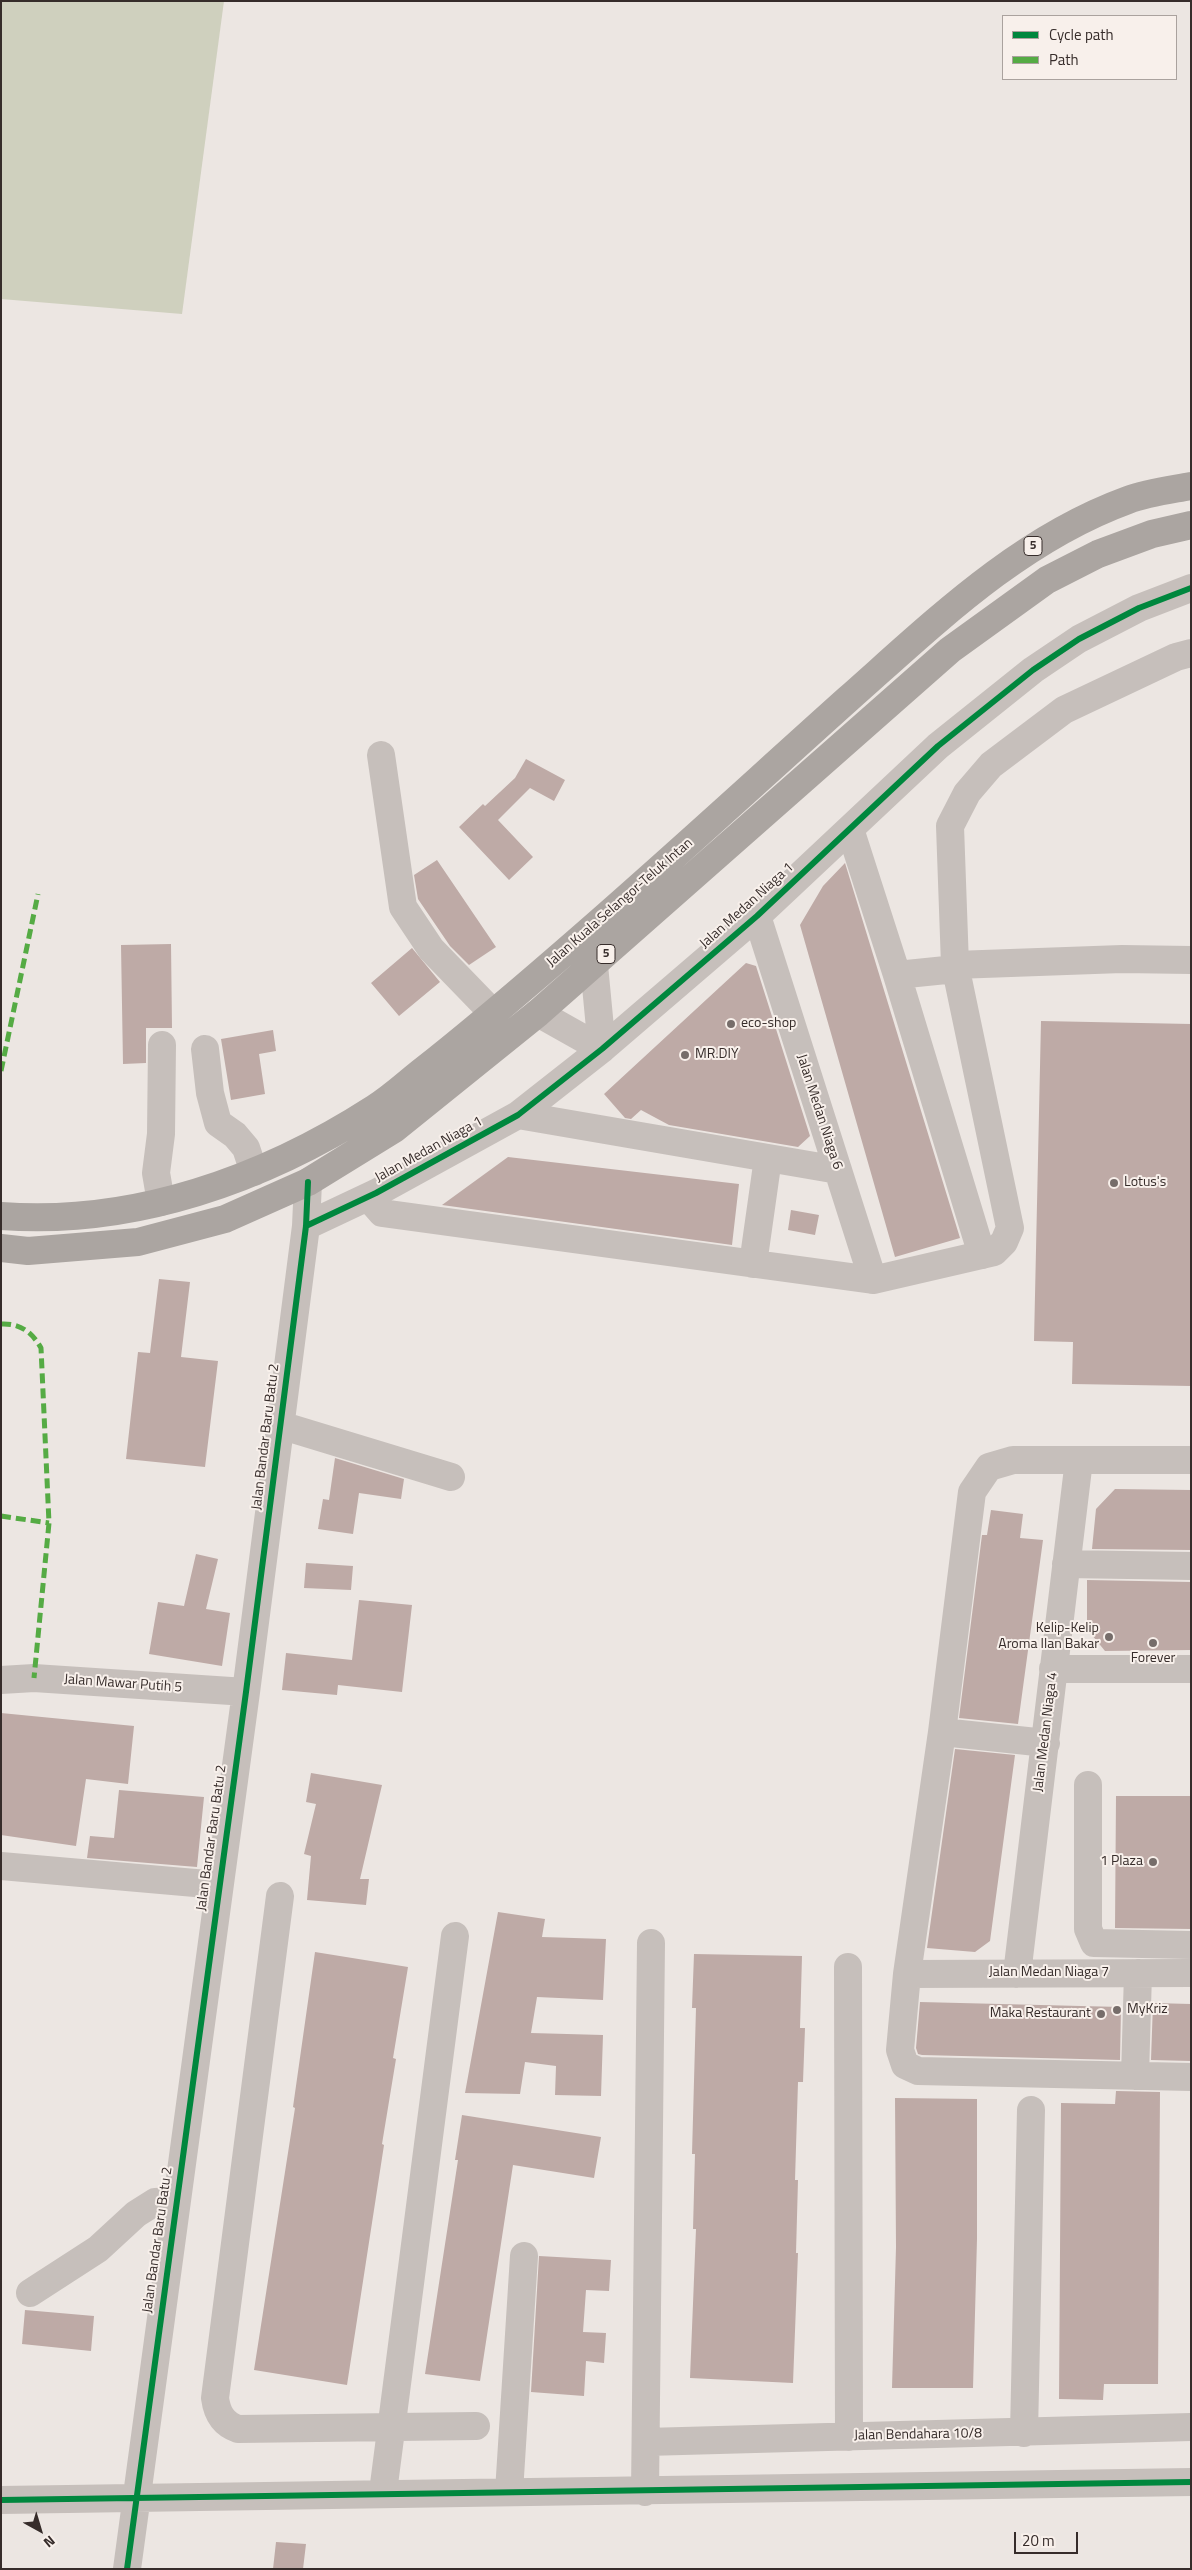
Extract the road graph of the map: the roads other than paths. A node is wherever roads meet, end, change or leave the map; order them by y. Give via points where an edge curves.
1 (1191, 486) edge
2 (1191, 525) edge
3 (1191, 588) edge
4 (1191, 653) edge
5 (381, 755) dead end
6 (850, 828) junction
7 (757, 916) junction
8 (1191, 960) edge
9 (594, 965) junction
10 (955, 965) junction
11 (896, 970) junction
12 (493, 1013) junction
13 (538, 1013) junction
14 (162, 1045) dead end
15 (205, 1049) dead end
16 (602, 1049) junction
17 (518, 1115) junction
18 (768, 1158) junction
19 (838, 1170) junction
20 (254, 1172) junction
21 (308, 1182) junction
22 (376, 1193) junction
23 (161, 1202) junction
24 (1, 1216) edge
25 (306, 1226) junction
26 (1, 1248) edge
27 (982, 1255) junction
28 (753, 1264) junction
29 (873, 1280) junction
30 (280, 1425) junction
31 (1079, 1460) junction
32 (1191, 1460) edge
33 (451, 1477) dead end
34 (1066, 1564) junction
35 (1191, 1566) edge
36 (1053, 1669) junction
37 (1191, 1669) edge
38 (1, 1680) edge
39 (246, 1692) junction
40 (942, 1732) junction
41 (1046, 1743) junction
42 (1088, 1785) dead end
43 (1, 1866) edge
44 (218, 1885) junction
45 (280, 1896) dead end
46 (455, 1936) dead end
47 (651, 1943) dead end
48 (1191, 1945) edge
49 (848, 1967) dead end
50 (1138, 1973) junction
51 (1191, 1973) edge
52 (907, 1974) junction
53 (1016, 1974) junction
54 (1135, 2076) junction
55 (1191, 2077) edge
56 (1031, 2110) dead end
57 (176, 2201) junction
58 (524, 2256) dead end
59 (30, 2293) dead end
60 (476, 2426) dead end
61 (1191, 2427) edge
62 (390, 2428) junction
63 (1024, 2433) junction
64 (850, 2437) junction
65 (646, 2442) junction
66 (1191, 2482) edge
67 (383, 2492) junction
68 (509, 2492) junction
69 (645, 2492) junction
70 (136, 2497) junction
71 (1, 2500) edge
72 (127, 2569) edge

1 - 12 highway, Jalan Kuala Selangor-Teluk Intan / 5 via 1131,498 1078,520 1028,549 946,612 593,928
2 - 9 highway, Jalan Kuala Selangor-Teluk Intan / 5 via 1152,534 1098,554 1046,580 950,650
3 - 6 street, Jalan Medan Niaga 1 via 1139,608 1080,639 1032,670 938,746
4 - 10 street via 1064,710 991,765 967,793 950,826
5 - 12 street via 403,908 431,948
6 - 7 street, Jalan Medan Niaga 1
6 - 11 street
7 - 16 street, Jalan Medan Niaga 1
7 - 19 street, Jalan Medan Niaga 6
8 - 10 street
9 - 13 highway, Jalan Kuala Selangor-Teluk Intan / 5
9 - 16 street
10 - 11 street via 946,970
10 - 27 street via 1010,1228 1004,1242 994,1252
11 - 27 street
12 - 20 highway, Jalan Kuala Selangor-Teluk Intan / 5 via 377,1107 290,1158
13 - 16 street
13 - 21 highway, Jalan Kuala Selangor-Teluk Intan / 5 via 394,1130
14 - 23 street via 161,1134 156,1173
15 - 20 street via 210,1093 218,1123 246,1148
16 - 17 street, Jalan Medan Niaga 1
17 - 18 street
17 - 22 street, Jalan Medan Niaga 1
18 - 19 street
18 - 28 street
19 - 29 street, Jalan Medan Niaga 6
20 - 23 highway, Jalan Kuala Selangor-Teluk Intan / 5 via 214,1188
21 - 25 street, Jalan Bandar Baru Batu 2
21 - 26 highway, Jalan Kuala Selangor-Teluk Intan / 5 via 225,1219 138,1242 28,1251
22 - 25 street, Jalan Medan Niaga 1
22 - 28 street via 375,1204 382,1213
23 - 24 highway, Jalan Kuala Selangor-Teluk Intan / 5 via 130,1210 30,1218
25 - 30 street, Jalan Bandar Baru Batu 2
27 - 29 street
28 - 29 street
30 - 33 street
30 - 39 street, Jalan Bandar Baru Batu 2
31 - 32 street
31 - 34 street, Jalan Medan Niaga 4
31 - 40 street via 1013,1460 989,1467 972,1492
34 - 35 street
34 - 36 street, Jalan Medan Niaga 4
36 - 37 street
36 - 41 street, Jalan Medan Niaga 4
38 - 39 street, Jalan Mawar Putih 5 via 34,1678
39 - 44 street, Jalan Bandar Baru Batu 2
40 - 41 street
40 - 52 street
41 - 53 street, Jalan Medan Niaga 4
42 - 48 street via 1088,1929 1091,1941
43 - 44 street
44 - 57 street, Jalan Bandar Baru Batu 2
45 - 62 street via 216,2408 228,2426 238,2429
46 - 62 street
47 - 65 street
49 - 64 street
50 - 51 street, Jalan Medan Niaga 7
50 - 53 street, Jalan Medan Niaga 7
50 - 54 street
52 - 53 street, Jalan Medan Niaga 7
52 - 54 street via 900,2050 905,2065 918,2071
54 - 55 street
56 - 63 street
57 - 59 street via 155,2202 136,2214 98,2249
57 - 70 street, Jalan Bandar Baru Batu 2
58 - 68 street
60 - 62 street
61 - 63 street, Jalan Bendahara 10/8
62 - 67 street
63 - 64 street, Jalan Bendahara 10/8
64 - 65 street, Jalan Bendahara 10/8
65 - 69 street
66 - 69 street
67 - 68 street
67 - 70 street
68 - 69 street
70 - 71 street
70 - 72 street, Jalan Bandar Baru Batu 2

